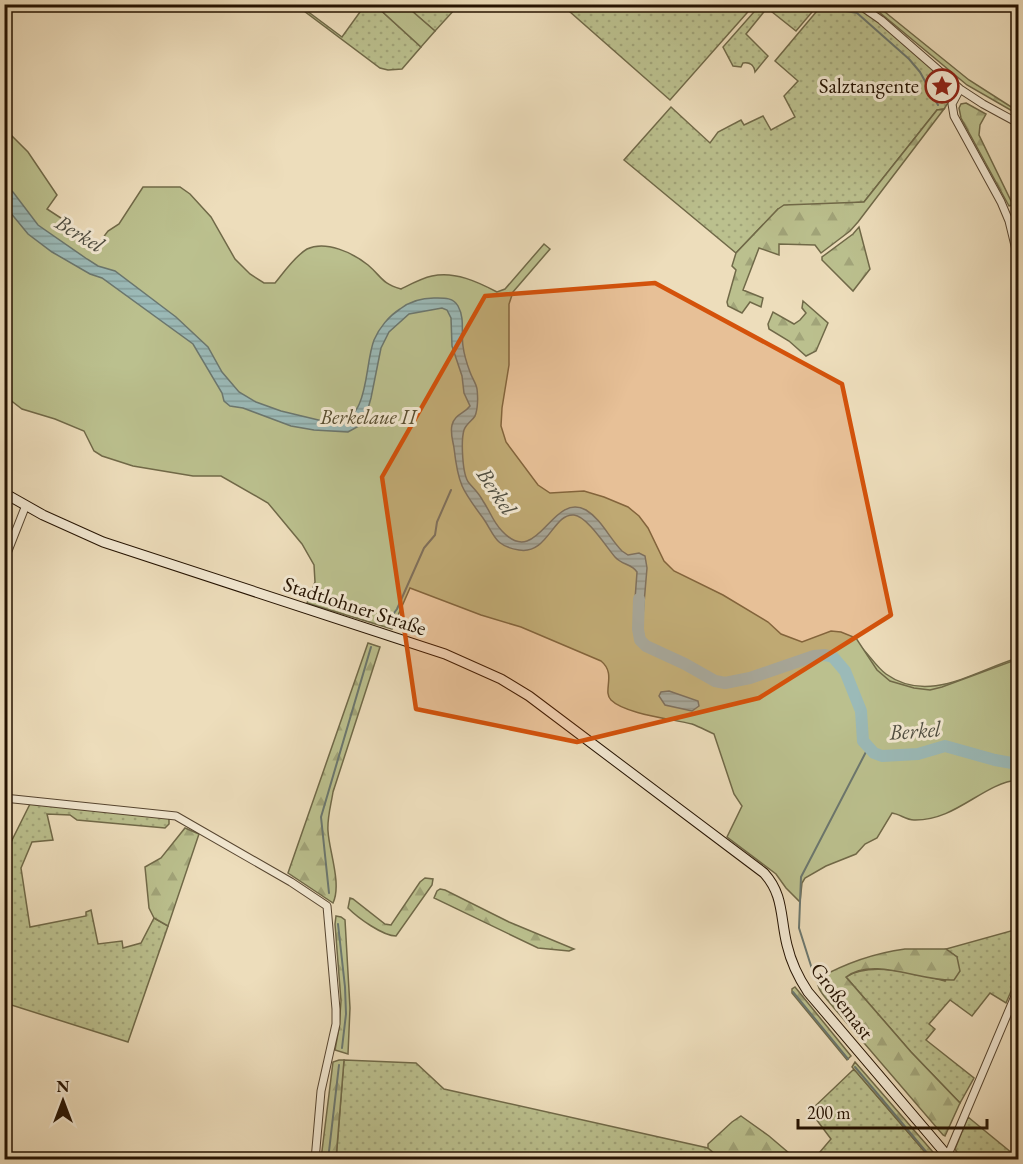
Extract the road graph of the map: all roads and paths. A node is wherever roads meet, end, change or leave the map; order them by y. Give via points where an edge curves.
1 (8, 4) edge
2 (858, 4) edge
3 (4, 8) edge
4 (960, 89) junction
5 (1018, 123) edge
6 (1018, 258) edge
7 (4, 493) edge
8 (26, 505) junction
9 (4, 561) edge
10 (4, 798) edge
11 (773, 884) joint
12 (1018, 989) edge
13 (948, 1158) edge
14 (315, 1160) edge

1 - 3 main road
2 - 4 street
4 - 5 street
4 - 6 street via 952,104 954,116 1001,202
7 - 8 street, Stadtlohner Straße
8 - 9 street
8 - 11 street, Stadtlohner Straße via 103,542 481,669 529,696 754,865
10 - 14 street via 176,816 327,906 336,1024 321,1091
11 - 13 street, Großemast via 786,943 800,979
12 - 13 street

